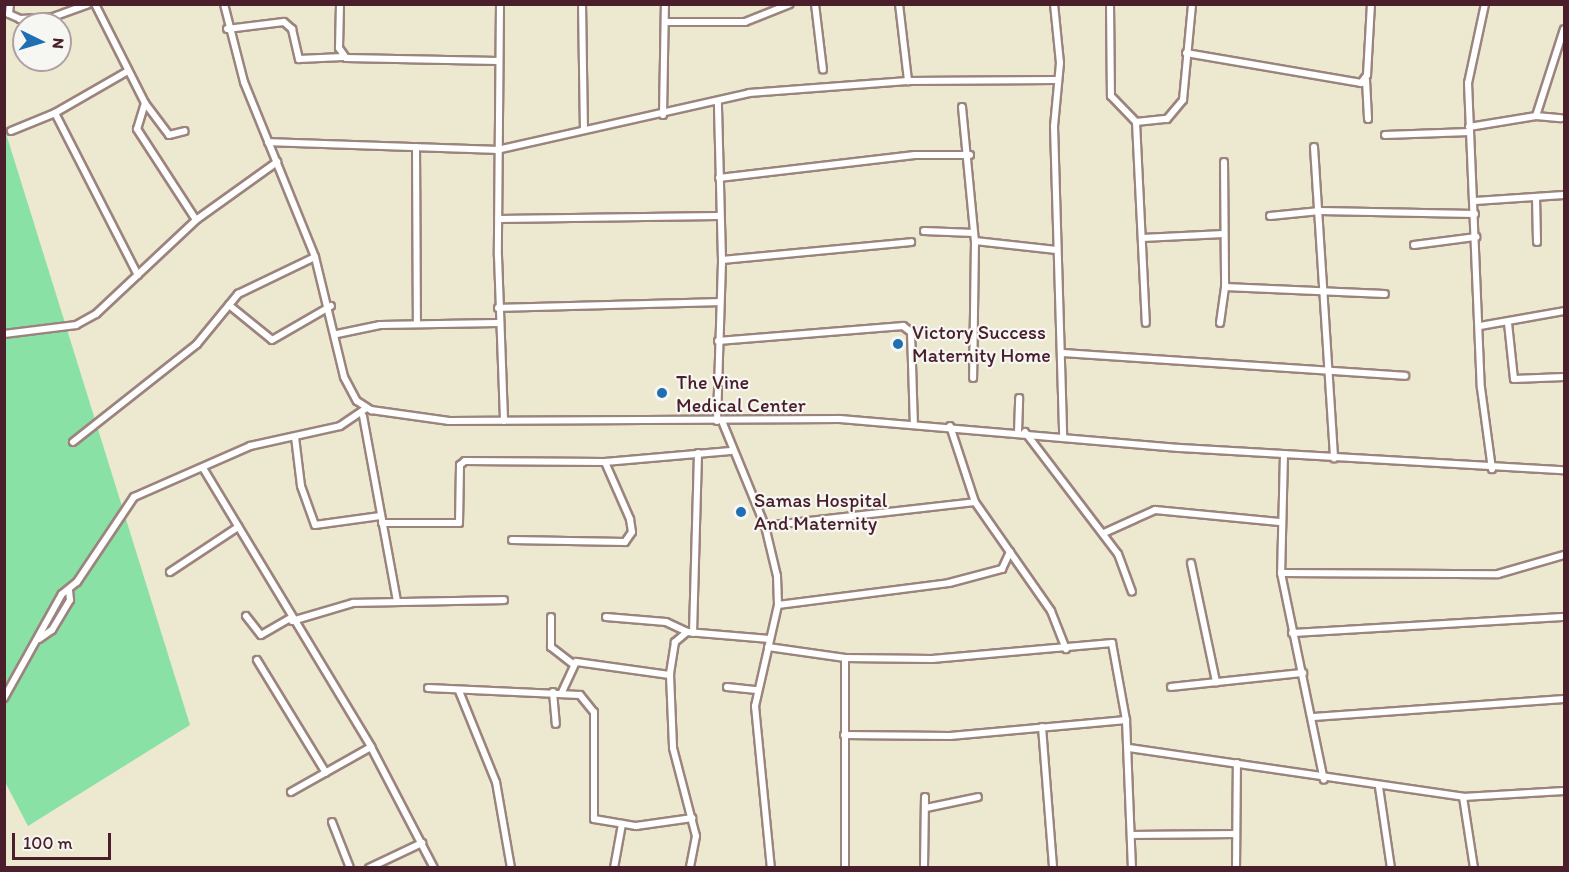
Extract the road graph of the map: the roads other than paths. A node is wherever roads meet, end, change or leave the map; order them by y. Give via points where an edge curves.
1 (10, 4) edge
2 (88, 4) edge
3 (95, 4) edge
4 (224, 4) edge
5 (340, 4) edge
6 (500, 4) edge
7 (582, 4) edge
8 (665, 4) edge
9 (790, 4) edge
10 (815, 4) edge
11 (898, 4) edge
12 (1054, 4) edge
13 (1110, 4) edge
14 (1192, 4) edge
15 (1371, 4) edge
16 (1485, 4) edge
17 (665, 22) junction
18 (227, 29) junction
19 (1564, 29) edge
20 (1186, 53) junction
21 (343, 57) junction
22 (498, 62) junction
23 (823, 70) dead end
24 (128, 71) junction
25 (1055, 80) junction
26 (1366, 80) junction
27 (908, 81) junction
28 (718, 102) junction
29 (145, 103) junction
30 (962, 107) dead end
31 (55, 113) junction
32 (663, 115) junction
33 (1536, 116) junction
34 (1561, 118) dead end
35 (1368, 119) dead end
36 (1136, 122) junction
37 (584, 129) junction
38 (1470, 129) junction
39 (11, 131) dead end
40 (185, 131) dead end
41 (1385, 135) dead end
42 (268, 142) junction
43 (416, 147) junction
44 (1314, 147) dead end
45 (497, 150) junction
46 (970, 155) junction
47 (277, 162) junction
48 (1224, 162) dead end
49 (719, 178) junction
50 (1564, 195) edge
51 (1536, 197) junction
52 (1475, 201) junction
53 (1320, 211) junction
54 (1475, 214) junction
55 (718, 216) junction
56 (1270, 216) dead end
57 (499, 219) junction
58 (196, 220) junction
59 (924, 231) dead end
60 (974, 233) junction
61 (1224, 234) junction
62 (1476, 237) junction
63 (1142, 238) junction
64 (975, 241) junction
65 (911, 242) dead end
66 (1537, 242) dead end
67 (1414, 245) dead end
68 (1057, 250) junction
69 (315, 257) junction
70 (722, 260) junction
71 (138, 275) junction
72 (1225, 287) junction
73 (1324, 290) junction
74 (1385, 294) dead end
75 (720, 302) junction
76 (229, 304) junction
77 (330, 306) junction
78 (498, 308) junction
79 (1564, 311) edge
80 (417, 323) junction
81 (498, 323) junction
82 (1146, 323) dead end
83 (1220, 323) dead end
84 (1508, 323) junction
85 (1480, 326) junction
86 (4, 334) edge
87 (337, 334) junction
88 (718, 341) junction
89 (1062, 352) junction
90 (1330, 373) junction
91 (1405, 376) dead end
92 (1564, 377) edge
93 (974, 378) dead end
94 (1018, 398) dead end
95 (367, 408) junction
96 (363, 416) junction
97 (504, 421) junction
98 (720, 421) junction
99 (914, 425) junction
100 (950, 426) junction
101 (1022, 432) junction
102 (1063, 436) junction
103 (295, 437) junction
104 (73, 442) dead end
105 (731, 451) junction
106 (699, 453) junction
107 (1284, 453) junction
108 (1334, 458) junction
109 (605, 462) junction
110 (203, 468) junction
111 (1492, 469) junction
112 (1564, 470) edge
113 (975, 502) junction
114 (380, 516) junction
115 (1279, 522) junction
116 (382, 524) junction
117 (765, 526) junction
118 (238, 527) junction
119 (1104, 533) junction
120 (512, 540) dead end
121 (1010, 552) junction
122 (1564, 555) edge
123 (1191, 563) dead end
124 (170, 572) dead end
125 (1281, 573) junction
126 (69, 591) junction
127 (1132, 592) dead end
128 (397, 600) junction
129 (504, 600) dead end
130 (778, 606) junction
131 (246, 616) dead end
132 (551, 617) dead end
133 (606, 617) dead end
134 (1564, 617) edge
135 (291, 620) junction
136 (690, 632) junction
137 (1292, 633) junction
138 (39, 639) junction
139 (770, 639) junction
140 (768, 647) junction
141 (1066, 649) junction
142 (845, 658) junction
143 (257, 660) dead end
144 (573, 664) junction
145 (1303, 672) junction
146 (670, 675) junction
147 (1216, 682) junction
148 (727, 687) dead end
149 (1171, 687) dead end
150 (429, 688) dead end
151 (757, 690) junction
152 (459, 691) junction
153 (554, 692) junction
154 (562, 692) junction
155 (4, 698) edge
156 (1564, 699) edge
157 (1313, 717) junction
158 (1126, 720) junction
159 (556, 724) dead end
160 (1042, 728) junction
161 (844, 735) junction
162 (371, 747) junction
163 (1129, 748) junction
164 (1237, 763) junction
165 (326, 773) junction
166 (1324, 780) junction
167 (1379, 787) junction
168 (1564, 791) edge
169 (291, 792) dead end
170 (925, 797) dead end
171 (978, 797) dead end
172 (1464, 797) junction
173 (926, 807) junction
174 (692, 818) junction
175 (332, 822) dead end
176 (622, 824) junction
177 (1235, 834) junction
178 (1132, 835) junction
179 (422, 843) junction
180 (350, 867) edge
181 (369, 867) edge
182 (434, 867) edge
183 (511, 867) edge
184 (615, 867) edge
185 (690, 867) edge
186 (771, 867) edge
187 (845, 867) edge
188 (924, 867) edge
189 (1053, 867) edge
190 (1132, 867) edge
191 (1236, 867) edge
192 (1391, 867) edge
193 (1474, 867) edge

1 - 2 street via 9,14 20,19 52,17
3 - 24 street
4 - 18 street
5 - 21 street via 339,48
6 - 22 street
7 - 37 street
8 - 17 street
9 - 17 street via 745,22
10 - 23 street
11 - 27 street
12 - 25 street via 1060,63
13 - 36 street via 1112,96
14 - 20 street
15 - 26 street
16 - 38 street via 1469,67
17 - 32 street
18 - 21 street via 284,22 292,29 299,59
18 - 42 street
19 - 33 street
20 - 26 street
20 - 36 street via 1183,100 1175,114
21 - 22 street
22 - 45 street
24 - 29 street
24 - 31 street
25 - 27 street
25 - 68 street
26 - 35 street
27 - 28 street via 782,89
28 - 32 street
28 - 49 street
29 - 40 street via 169,135
29 - 58 street via 137,129
30 - 46 street
31 - 39 street
31 - 71 street
32 - 37 street
33 - 34 street
33 - 38 street
36 - 63 street
37 - 45 street
38 - 41 street
38 - 52 street
42 - 43 street
42 - 47 street
43 - 45 street
43 - 80 street
44 - 53 street
45 - 57 street
46 - 49 street via 915,155
46 - 60 street
47 - 58 street
47 - 69 street
48 - 61 street
49 - 55 street
50 - 51 street
51 - 52 street
51 - 66 street
52 - 54 street
53 - 54 street
53 - 56 street
53 - 73 street
54 - 62 street
55 - 57 street
55 - 70 street
57 - 78 street
58 - 71 street
59 - 60 street
60 - 64 street
61 - 63 street
61 - 72 street
62 - 67 street
62 - 85 street
63 - 82 street
64 - 68 street
64 - 93 street
65 - 70 street
68 - 89 street
69 - 76 street via 264,279
69 - 77 street
70 - 75 street
71 - 86 street via 76,326
72 - 73 street
72 - 83 street
73 - 74 street
73 - 90 street
75 - 78 street
75 - 88 street
76 - 77 street via 272,340
76 - 104 street via 196,344
77 - 87 street
78 - 81 street
79 - 84 street
80 - 81 street
80 - 87 street
81 - 97 street
84 - 85 street
84 - 92 street via 1514,379
85 - 111 street
87 - 95 street via 344,377
88 - 98 street
88 - 99 street via 903,326 910,332
89 - 90 street
89 - 102 street
90 - 91 street
90 - 108 street
94 - 101 street
95 - 96 street
95 - 97 street via 414,420
96 - 103 street
96 - 114 street
97 - 98 street
98 - 99 street via 762,416
98 - 105 street
99 - 100 street
100 - 101 street
100 - 113 street
101 - 102 street
101 - 119 street
102 - 107 street
103 - 110 street via 249,446
103 - 114 street via 301,486 315,525
105 - 106 street
105 - 117 street
106 - 109 street
106 - 136 street
107 - 108 street
107 - 115 street
108 - 111 street
109 - 116 street via 465,460 460,465 459,523
109 - 120 street via 630,519 625,542
110 - 118 street
110 - 126 street via 134,497
111 - 112 street
113 - 117 street
113 - 121 street
114 - 116 street
115 - 119 street via 1155,510
115 - 125 street
116 - 128 street
117 - 130 street via 776,567
118 - 124 street
118 - 135 street
119 - 127 street
121 - 130 street via 1002,569 949,583
121 - 141 street via 1051,611
122 - 125 street via 1498,574
123 - 147 street
125 - 137 street
126 - 138 street via 62,594
126 - 138 street via 70,600 52,630
128 - 129 street
128 - 135 street via 337,606
130 - 139 street
131 - 135 street via 261,635
132 - 144 street via 551,647
133 - 136 street via 666,622
134 - 137 street
135 - 162 street
136 - 139 street
136 - 146 street via 675,642
137 - 145 street
138 - 155 street
139 - 140 street
140 - 142 street
140 - 151 street
141 - 142 street via 932,659
141 - 158 street via 1115,645
142 - 161 street
143 - 165 street
144 - 146 street
144 - 154 street
145 - 147 street
145 - 157 street
146 - 174 street via 673,748
147 - 149 street
148 - 151 street
150 - 152 street
151 - 186 street via 755,719 769,809
152 - 153 street
152 - 183 street via 496,782
153 - 154 street
153 - 159 street
154 - 176 street via 593,704 591,815
156 - 157 street
157 - 166 street
158 - 160 street
158 - 163 street
160 - 161 street via 950,736
160 - 189 street
161 - 187 street
162 - 165 street
162 - 179 street
163 - 164 street
163 - 178 street
164 - 166 street
164 - 177 street
165 - 169 street
166 - 167 street
167 - 172 street
167 - 192 street
168 - 172 street
170 - 173 street
171 - 173 street
172 - 193 street
173 - 188 street
174 - 176 street
174 - 185 street via 696,836
175 - 180 street
176 - 184 street
177 - 178 street
177 - 191 street
178 - 190 street
179 - 181 street
179 - 182 street

